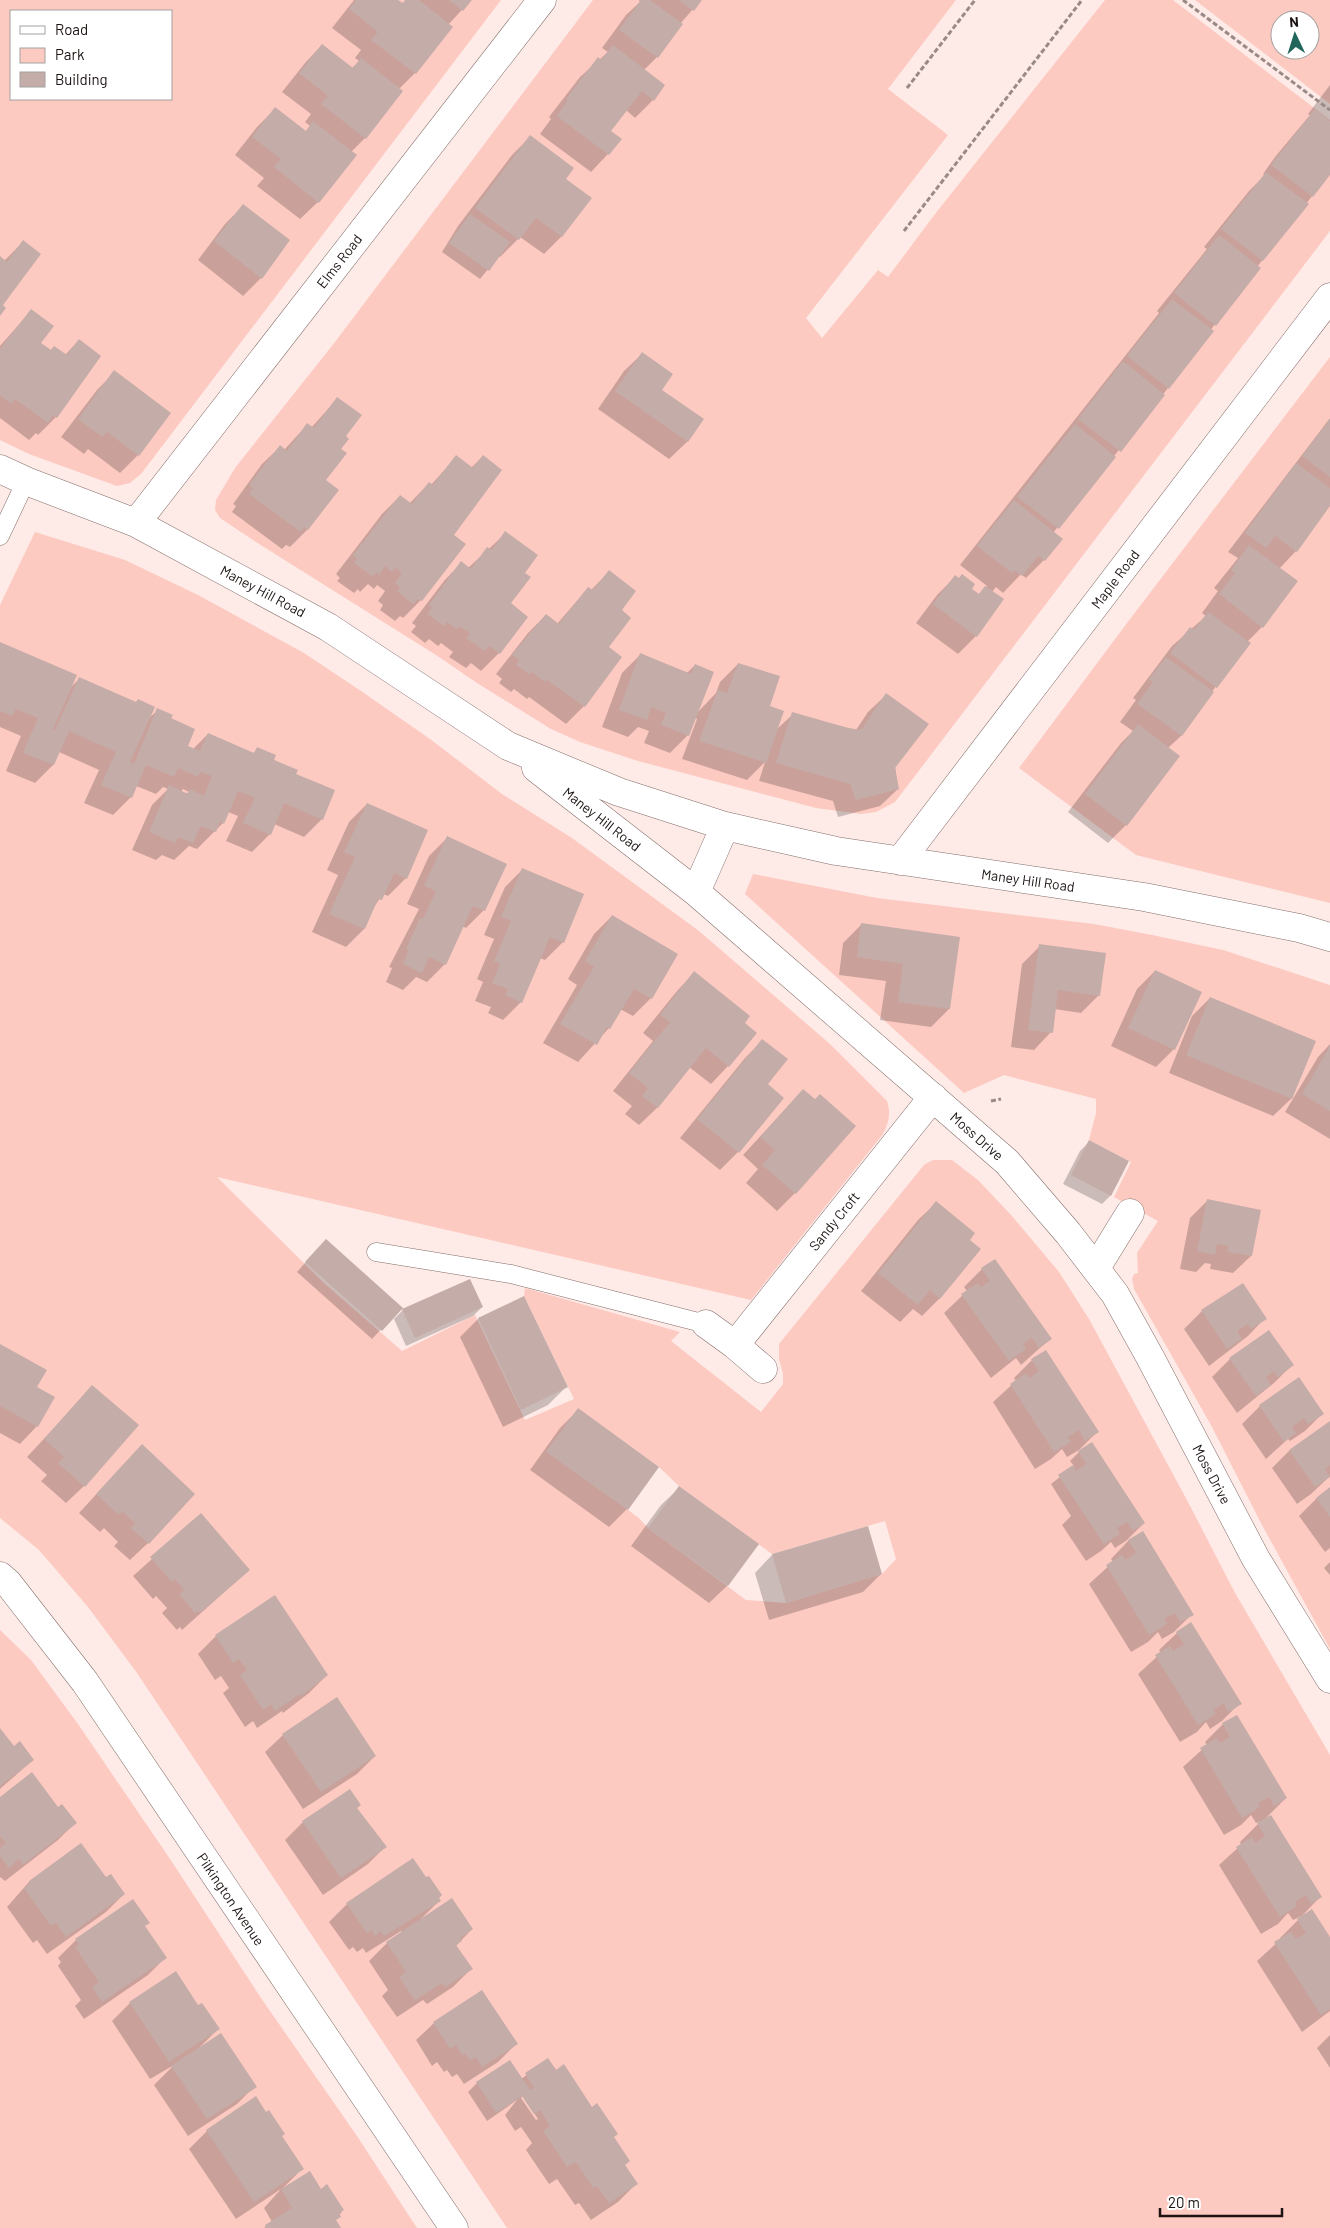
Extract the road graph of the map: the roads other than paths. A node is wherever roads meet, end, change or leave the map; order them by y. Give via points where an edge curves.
1 (542, 0) edge
2 (1330, 298) edge
3 (0, 469) edge
4 (26, 481) junction
5 (136, 523) junction
6 (0, 536) edge
7 (508, 746) junction
8 (725, 826) junction
9 (900, 861) junction
10 (696, 892) junction
11 (1330, 937) edge
12 (933, 1097) junction
13 (1130, 1213) dead end
14 (376, 1252) dead end
15 (1096, 1268) junction
16 (706, 1324) joint
17 (735, 1345) junction
18 (762, 1369) dead end
19 (0, 1576) edge
20 (1330, 1679) edge
21 (454, 2228) edge

1 - 5 street, Elms Road
2 - 9 street, Maple Road
3 - 4 street, Maney Hill Road
4 - 5 street, Maney Hill Road
4 - 6 lane
5 - 7 street, Maney Hill Road via 328,627
7 - 8 street, Maney Hill Road via 619,792
7 - 10 street, Maney Hill Road
8 - 9 street, Maney Hill Road via 836,851
8 - 10 street
9 - 11 street, Maney Hill Road via 1144,897
10 - 12 street, Maney Hill Road
12 - 15 street, Moss Drive via 1007,1162
12 - 17 street, Sandy Croft
13 - 15 street
14 - 16 lane via 511,1274
15 - 20 street, Moss Drive via 1150,1358 1256,1559
16 - 17 street
17 - 18 street
19 - 21 street, Pilkington Avenue via 85,1682

